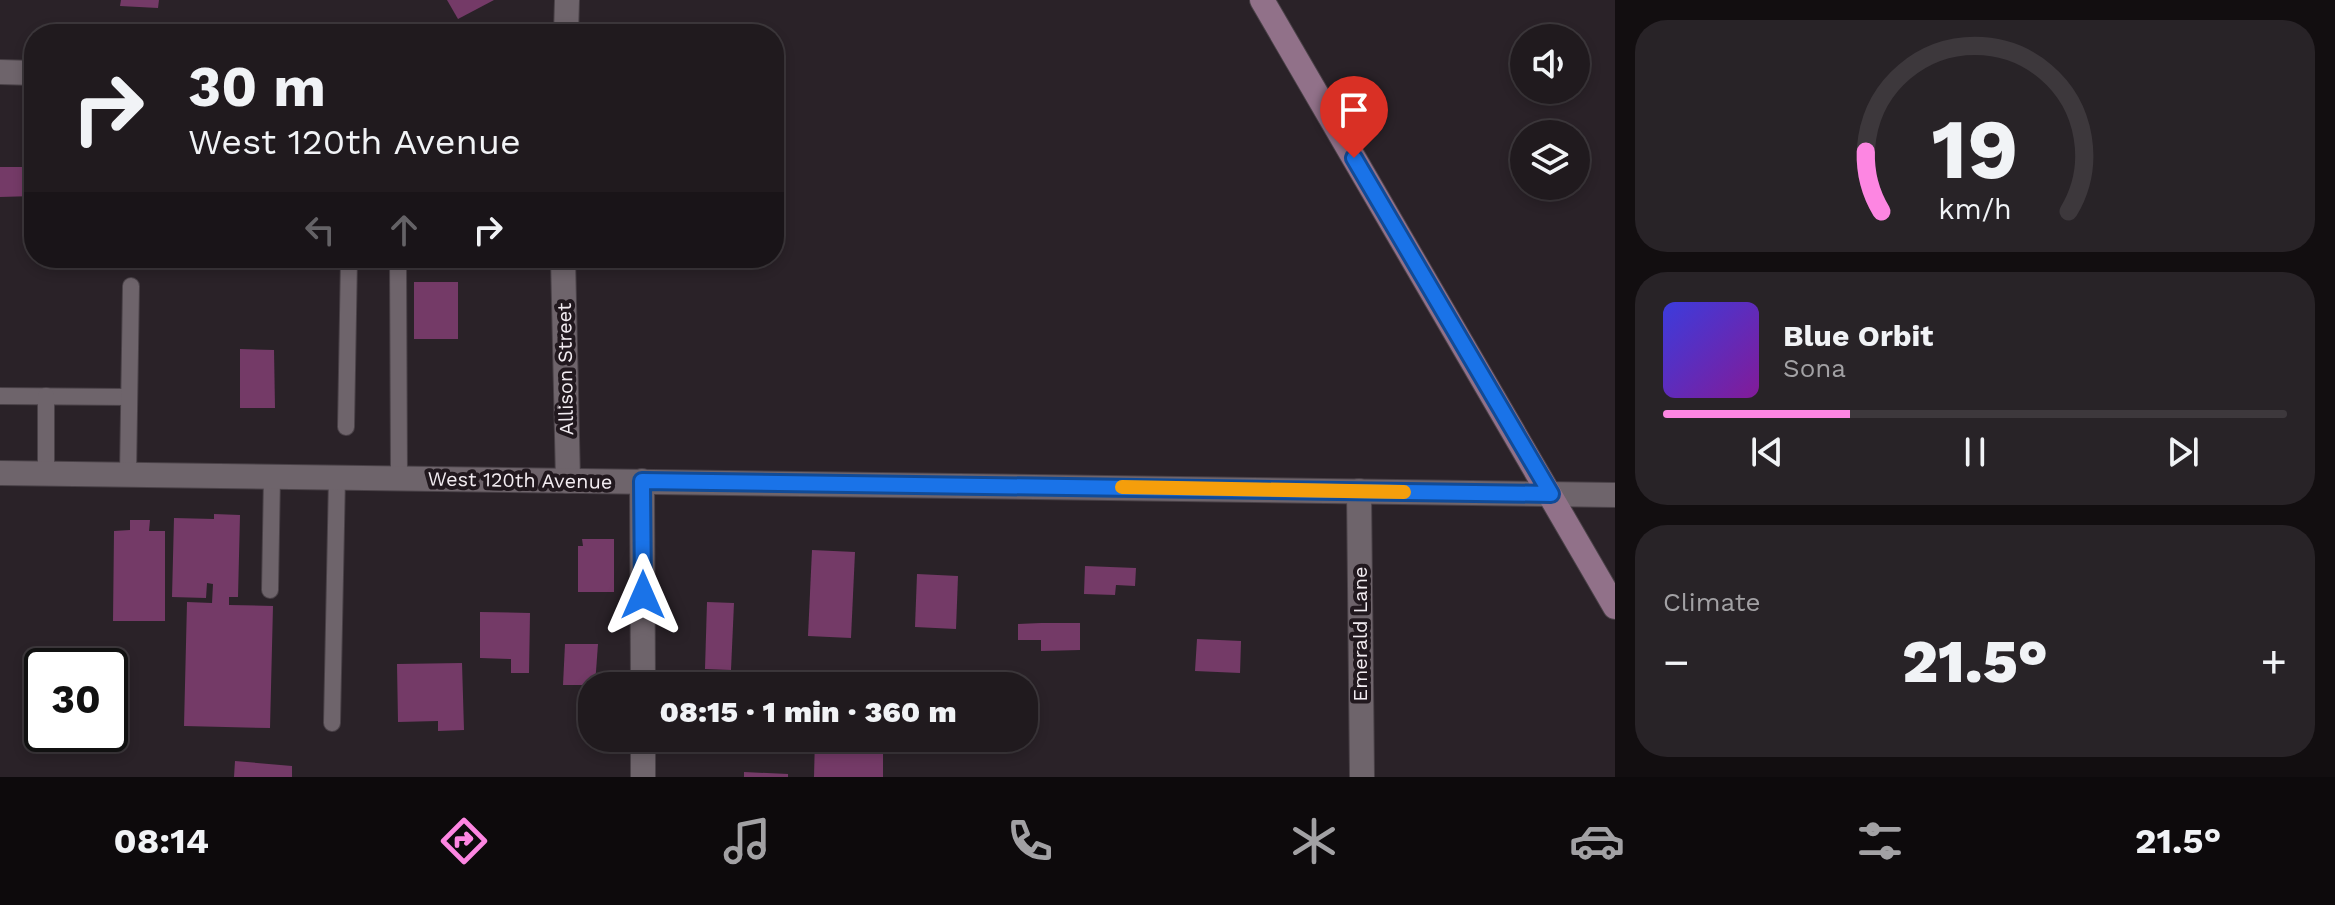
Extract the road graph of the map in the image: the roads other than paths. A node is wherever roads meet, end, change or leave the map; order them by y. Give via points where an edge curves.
1 (567, 0) edge
2 (1262, 0) edge
3 (566, 24) edge
4 (0, 72) edge
5 (24, 73) edge
6 (349, 268) edge
7 (398, 268) edge
8 (563, 268) edge
9 (131, 286) dead end
10 (0, 396) edge
11 (46, 396) junction
12 (129, 397) junction
13 (346, 427) dead end
14 (0, 473) edge
15 (46, 473) junction
16 (128, 474) junction
17 (272, 476) junction
18 (337, 477) junction
19 (399, 478) junction
20 (568, 481) junction
21 (642, 481) junction
22 (1359, 491) junction
23 (1551, 494) junction
24 (1615, 495) edge
25 (270, 590) dead end
26 (1615, 607) edge
27 (643, 672) edge
28 (332, 723) dead end
29 (643, 752) edge
30 (643, 777) edge
31 (1362, 777) edge

1 - 3 street
2 - 23 street
4 - 5 street
6 - 13 lane
7 - 19 lane
8 - 20 street, Allison Street
9 - 12 lane
10 - 11 lane
11 - 12 lane
11 - 15 lane
12 - 16 lane
14 - 15 street, West 120th Avenue
15 - 16 street, West 120th Avenue
16 - 17 street, West 120th Avenue
17 - 18 street, West 120th Avenue
17 - 25 lane
18 - 19 street, West 120th Avenue
18 - 28 lane
19 - 20 street, West 120th Avenue
20 - 21 street, West 120th Avenue
21 - 22 street, West 120th Avenue
21 - 27 street
22 - 23 street, West 120th Avenue
22 - 31 street, Emerald Lane
23 - 24 street, West 120th Avenue
23 - 26 street
29 - 30 street

